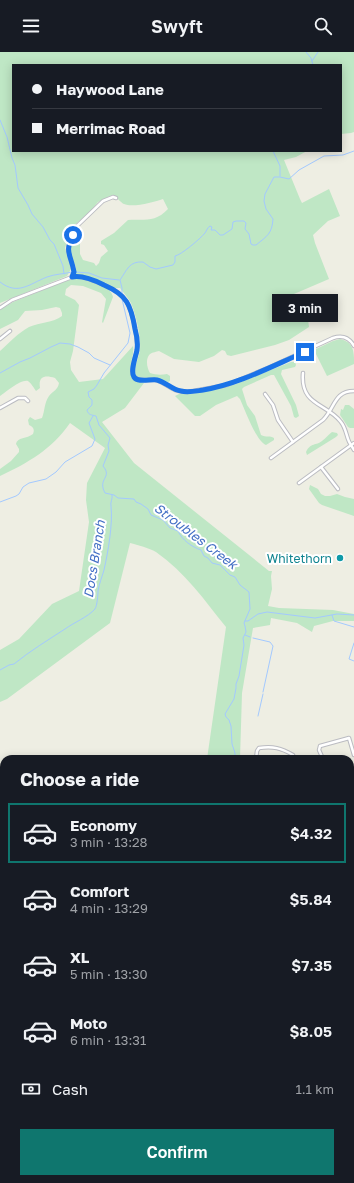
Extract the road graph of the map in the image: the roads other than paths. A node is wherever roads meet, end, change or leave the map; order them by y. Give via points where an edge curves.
1 (116, 198) dead end
2 (72, 277) junction
3 (0, 308) edge
4 (10, 330) dead end
5 (0, 338) edge
6 (354, 346) edge
7 (303, 373) dead end
8 (354, 391) edge
9 (265, 394) dead end
10 (28, 401) dead end
11 (0, 408) edge
12 (330, 412) junction
13 (293, 442) junction
14 (353, 444) edge
15 (354, 450) edge
16 (271, 458) dead end
17 (321, 467) junction
18 (299, 483) dead end
19 (338, 489) dead end
20 (256, 755) edge
21 (293, 755) edge
22 (321, 755) edge
23 (354, 755) edge

1 - 2 street via 103,201 77,226 68,250 74,272
2 - 3 street via 12,300
2 - 6 street via 80,276 93,280 121,295 128,303 137,339 132,371 134,377 159,381 180,391 227,385 340,336 350,340
4 - 5 street
7 - 12 street via 308,396 314,403
8 - 12 street via 346,391 339,396
9 - 13 street
10 - 11 street via 25,398 18,398
12 - 13 street via 321,422
12 - 14 street via 343,424
13 - 16 street
14 - 15 street
14 - 17 street
17 - 18 street
17 - 19 street
20 - 21 street via 259,748 275,747
22 - 23 street via 318,750 320,746 349,738

